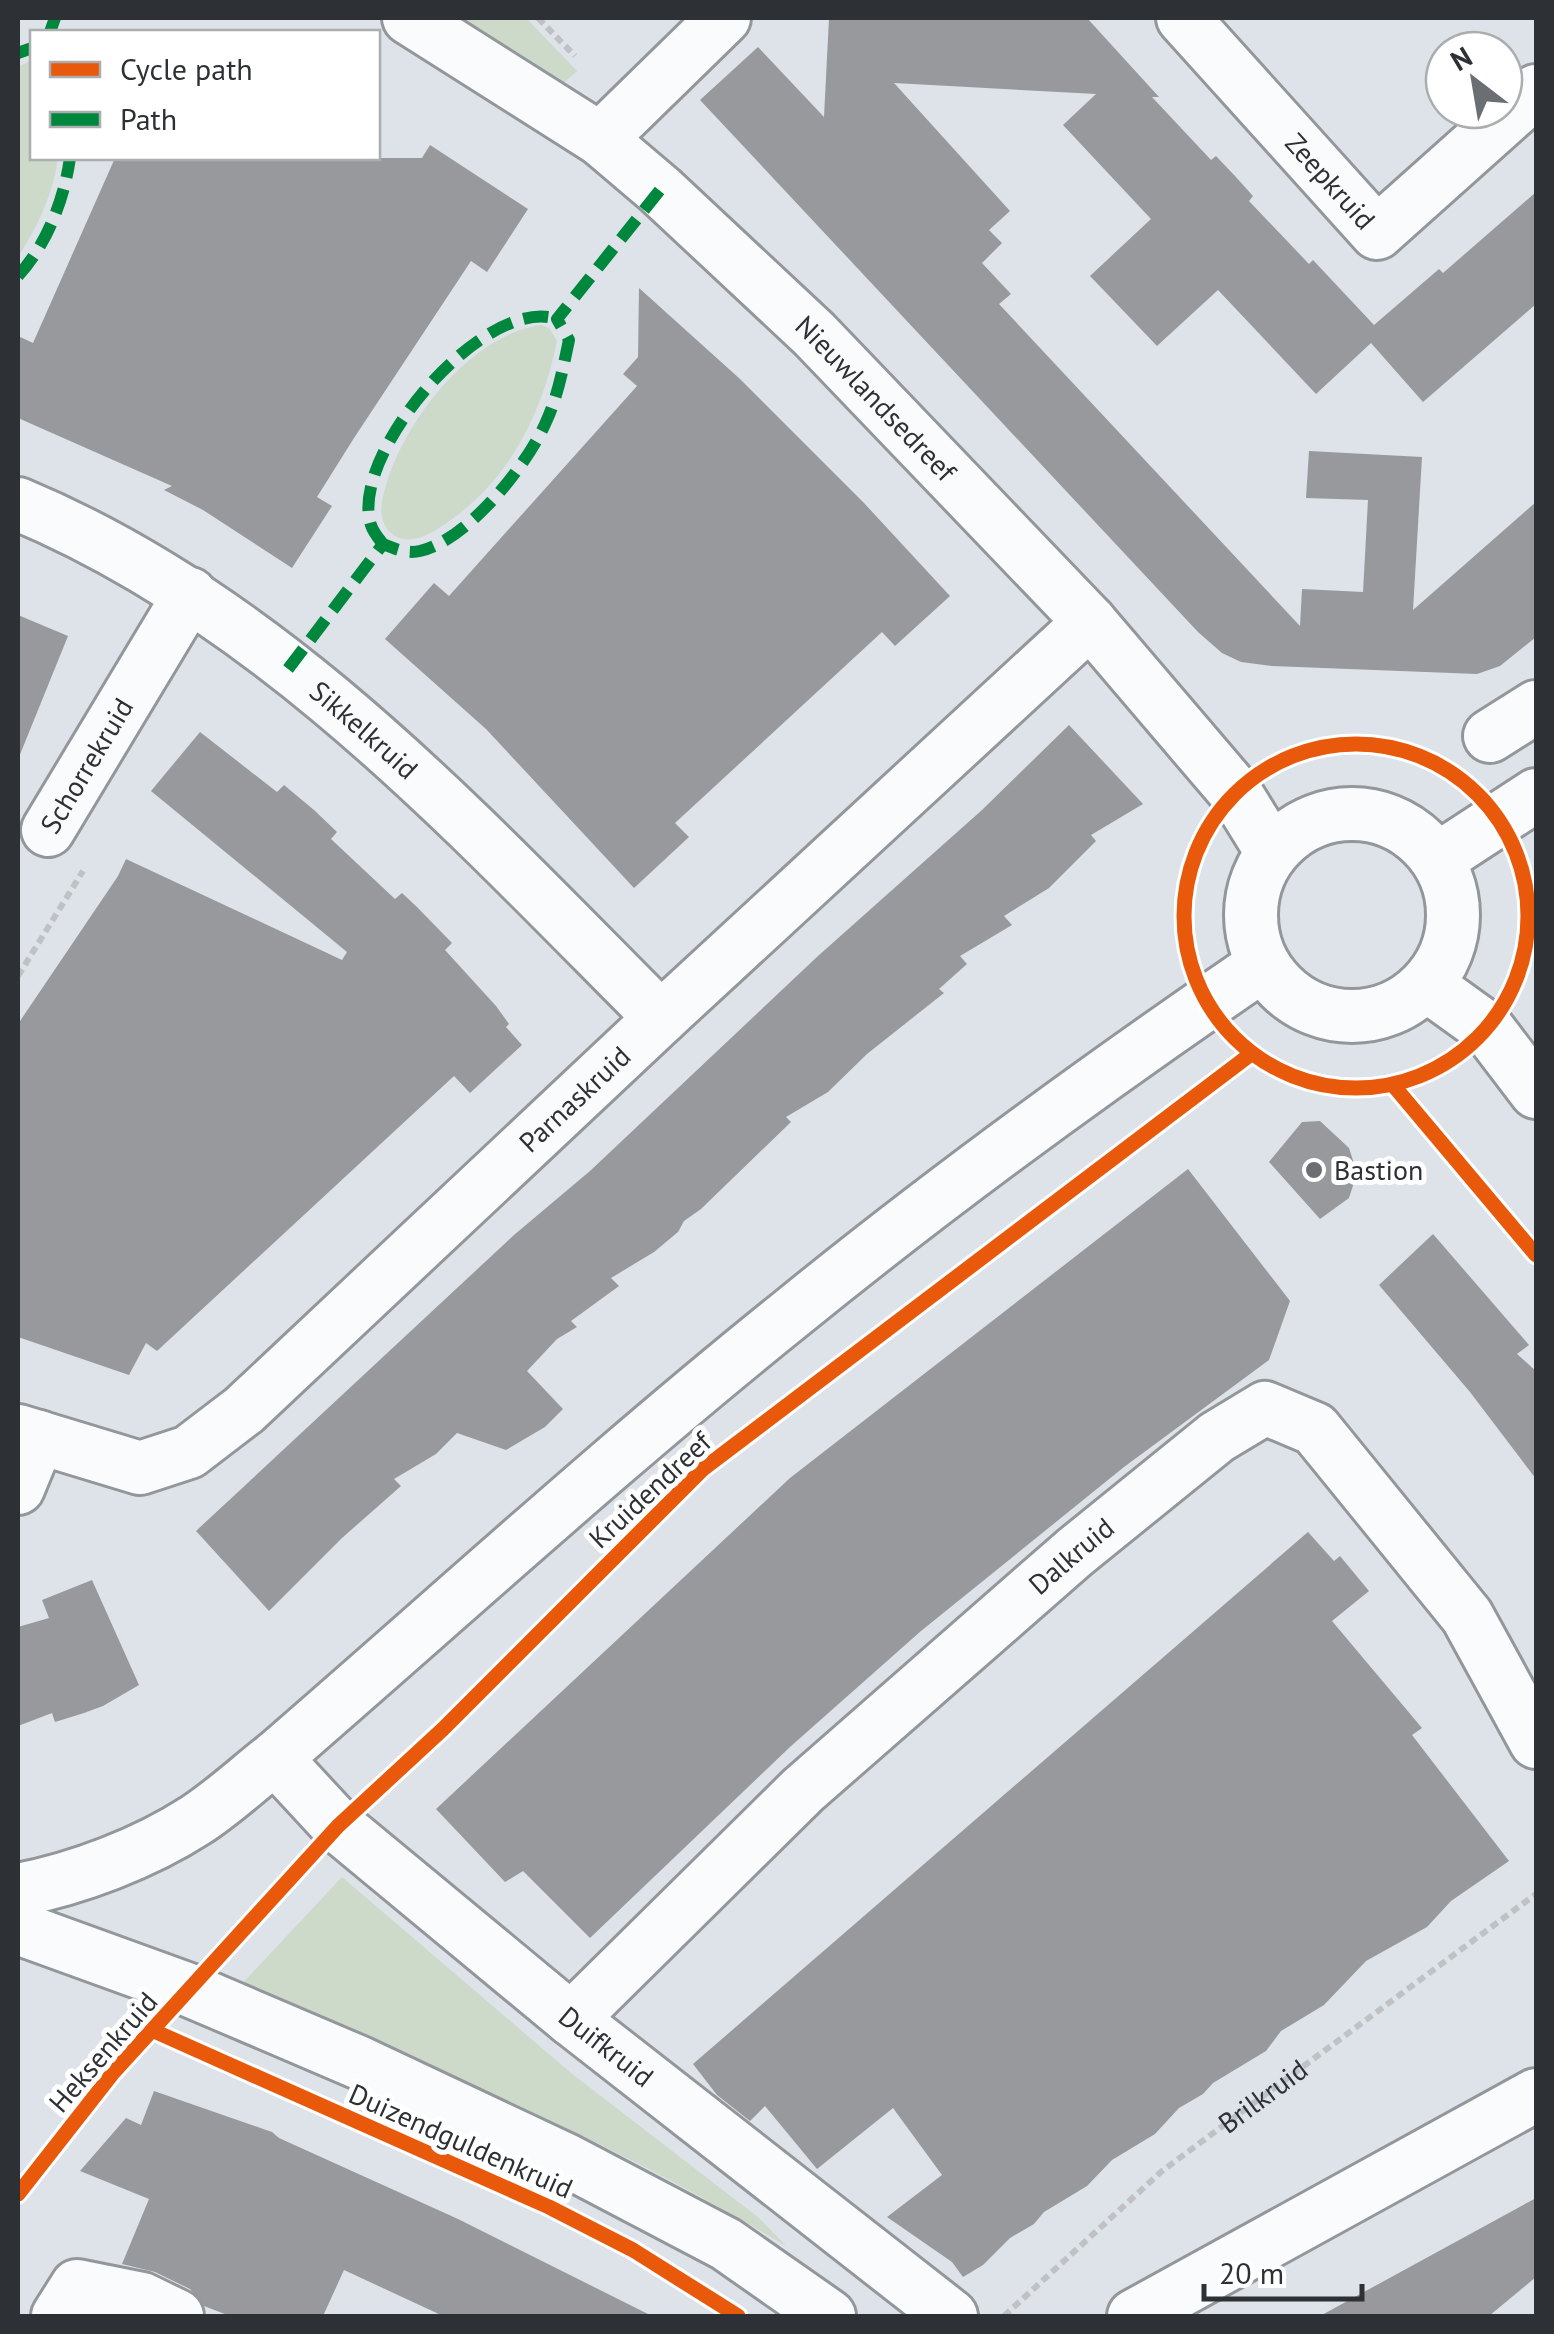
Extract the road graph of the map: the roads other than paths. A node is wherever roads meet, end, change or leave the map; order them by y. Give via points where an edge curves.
1 (409, 18) edge
2 (724, 18) edge
3 (1183, 18) edge
4 (1536, 91) edge
5 (600, 140) junction
6 (18, 504) edge
7 (190, 594) junction
8 (1090, 622) junction
9 (1536, 707) edge
10 (1490, 736) dead end
11 (1536, 794) edge
12 (48, 830) road end
13 (1272, 852) junction
14 (1438, 859) junction
15 (1261, 966) junction
16 (1427, 984) junction
17 (660, 1018) junction
18 (1536, 1092) edge
19 (28, 1434) edge
20 (18, 1488) edge
21 (1536, 1742) edge
22 (275, 1758) junction
23 (18, 1890) edge
24 (18, 1928) edge
25 (571, 2019) junction
26 (1536, 2095) edge
27 (58, 2316) edge
28 (178, 2316) edge
29 (829, 2316) edge
30 (951, 2316) edge
31 (1134, 2316) edge

1 - 5 street, Nieuwlandsedreef
2 - 5 street
3 - 4 street, Zeepkruid via 1377,233
5 - 8 street, Nieuwlandsedreef via 814,334
6 - 7 street, Sikkelkruid
7 - 12 street, Schorrekruid
7 - 17 street, Sikkelkruid via 440,797
8 - 13 street, Nieuwlandsedreef via 1235,792
8 - 17 street, Parnaskruid
9 - 10 street
11 - 14 street
13 - 14 street via 1296,830 1358,813 1417,835
13 - 15 street via 1254,889 1252,931
14 - 16 street via 1452,890 1454,923 1446,956
15 - 16 street via 1313,1009 1343,1016 1402,1004
15 - 22 street, Kruidendreef via 972,1171 789,1315
16 - 18 street via 1488,1029
17 - 19 street, Parnaskruid via 244,1410 189,1452 140,1468
19 - 20 street
21 - 25 street, Dalkruid via 1466,1616 1316,1429 1265,1408 1217,1437 1075,1552 802,1790
22 - 23 street, Kruidendreef via 196,1820 132,1852
22 - 25 street, Duifkruid via 338,1826
24 - 29 street, Duizendguldenkruid via 190,1990 549,2152 726,2244
25 - 30 street, Duifkruid
26 - 31 street
27 - 28 street via 77,2286 142,2299

